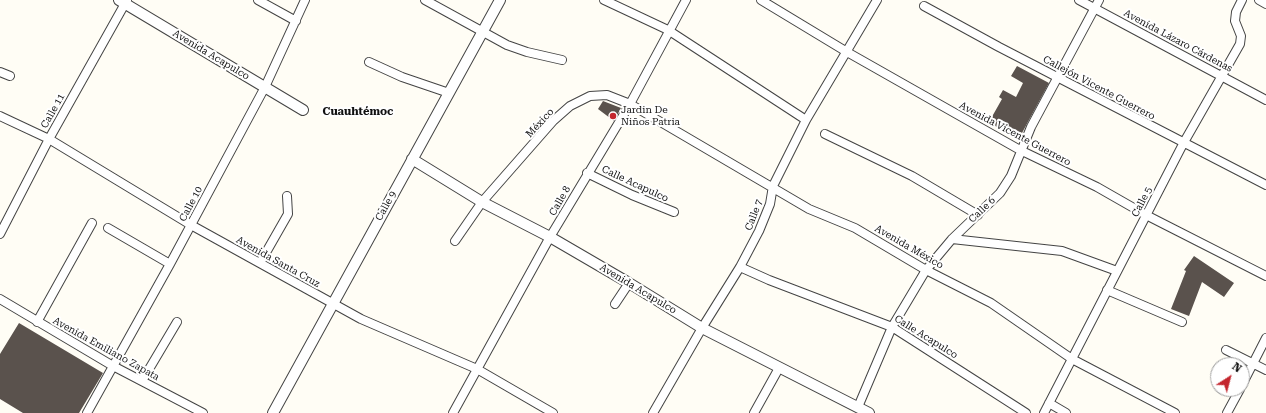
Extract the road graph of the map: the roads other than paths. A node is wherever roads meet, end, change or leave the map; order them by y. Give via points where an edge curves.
1 (258, 0) edge
2 (305, 0) edge
3 (425, 0) edge
4 (500, 0) edge
5 (604, 0) edge
6 (686, 0) edge
7 (761, 0) edge
8 (877, 0) edge
9 (1079, 0) edge
10 (1099, 0) edge
11 (1242, 0) edge
12 (1260, 0) edge
13 (123, 1) edge
14 (1266, 4) edge
15 (924, 6) dead end
16 (1094, 8) junction
17 (296, 21) junction
18 (668, 30) junction
19 (483, 31) junction
20 (847, 52) junction
21 (562, 60) dead end
22 (369, 62) dead end
23 (0, 72) edge
24 (1221, 75) junction
25 (10, 76) dead end
26 (1057, 77) junction
27 (265, 87) junction
28 (449, 93) junction
29 (1266, 100) edge
30 (630, 104) junction
31 (303, 110) dead end
32 (0, 116) edge
33 (806, 120) junction
34 (826, 134) dead end
35 (50, 139) junction
36 (1183, 144) junction
37 (1020, 150) junction
38 (412, 159) junction
39 (588, 173) junction
40 (1266, 185) edge
41 (773, 186) junction
42 (287, 196) dead end
43 (482, 202) junction
44 (674, 212) dead end
45 (978, 215) junction
46 (1146, 215) junction
47 (92, 223) dead end
48 (191, 225) junction
49 (108, 228) dead end
50 (0, 234) edge
51 (550, 237) junction
52 (952, 239) junction
53 (456, 241) dead end
54 (260, 263) junction
55 (170, 264) junction
56 (740, 267) junction
57 (926, 270) junction
58 (1117, 271) junction
59 (1266, 276) edge
60 (629, 283) junction
61 (1107, 290) junction
62 (0, 299) edge
63 (333, 303) junction
64 (615, 304) dead end
65 (37, 322) junction
66 (176, 322) dead end
67 (1182, 322) dead end
68 (892, 327) junction
69 (702, 328) junction
70 (1266, 338) edge
71 (1226, 350) dead end
72 (1072, 359) junction
73 (1253, 364) junction
74 (113, 366) junction
75 (779, 368) junction
76 (477, 369) junction
77 (1250, 370) edge
78 (1266, 370) edge
79 (142, 381) junction
80 (1236, 397) edge
81 (1049, 403) junction
82 (857, 410) edge
83 (87, 413) edge
84 (203, 413) edge
85 (273, 413) edge
86 (453, 413) edge
87 (553, 413) edge
88 (654, 413) edge
89 (754, 413) edge
90 (869, 413) edge
91 (1026, 413) edge
92 (1044, 413) edge
93 (1066, 413) edge
94 (1175, 413) edge
95 (1227, 413) edge

1 - 17 street
2 - 17 street, Calle 10
3 - 19 street
4 - 19 street, Calle 9
5 - 18 street
6 - 18 street, Calle 8
7 - 20 street, Avenida Vicente Guerrero
8 - 20 street, Calle 7
9 - 16 street, Avenida Lázaro Cárdenas
10 - 16 street, Calle 6
11 - 24 street, Calle 5 via 1235,21 1241,36 1240,44
12 - 14 street
13 - 27 street, Avenida Acapulco
13 - 35 street, Calle 11
15 - 26 street, Callejón Vicente Guerrero
16 - 24 street, Avenida Lázaro Cárdenas
16 - 26 street, Calle 6
17 - 27 street, Calle 10
18 - 30 street, Calle 8
18 - 33 street
19 - 21 street via 507,45
19 - 28 street, Calle 9
20 - 33 street, Calle 7
20 - 37 street, Avenida Vicente Guerrero
22 - 28 street via 402,77
23 - 25 street
24 - 29 street, Avenida Lázaro Cárdenas
24 - 36 street, Calle 5
26 - 36 street, Callejón Vicente Guerrero
26 - 37 street, Calle 6
27 - 31 street, Avenida Acapulco
27 - 48 street, Calle 10
28 - 38 street, Calle 9
30 - 39 street, Calle 8
30 - 41 street, Avenida México
30 - 43 street, México via 607,95 590,96 570,106 553,121
32 - 35 street, Avenida Santa Cruz
33 - 41 street, Calle 7
34 - 45 street via 912,176
35 - 48 street, Avenida Santa Cruz
35 - 50 street, Calle 11
36 - 40 street, Callejón Vicente Guerrero
36 - 46 street, Calle 5
37 - 45 street, Calle 6 via 1011,176 1000,193
37 - 46 street, Avenida Vicente Guerrero via 1097,187
38 - 43 street, Avenida Acapulco
38 - 63 street, Calle 9
39 - 44 street, Calle Acapulco
39 - 51 street, Calle 8
41 - 56 street, Calle 7 via 770,204
41 - 57 street, Avenida México via 809,209 855,228
42 - 54 street via 288,214
43 - 51 street, Avenida Acapulco
43 - 53 street, México
45 - 52 street, Calle 6
46 - 58 street, Calle 5
46 - 59 street, Avenida Vicente Guerrero
47 - 65 street
48 - 54 street, Avenida Santa Cruz
48 - 55 street, Calle 10
49 - 55 street
51 - 60 street, Avenida Acapulco
51 - 76 street, Calle 8
52 - 57 street, Calle 6
52 - 58 street via 1062,251
54 - 63 street, Avenida Santa Cruz
55 - 74 street, Calle 10
56 - 68 street, Calle Acapulco via 782,286
56 - 69 street, Calle 7
57 - 68 street, Calle 6
57 - 72 street, Avenida México via 998,307
58 - 61 street, Calle 5
60 - 64 street
60 - 69 street, Avenida Acapulco
61 - 67 street
61 - 72 street, Calle 5
62 - 65 street, Avenida Emiliano Zapata
63 - 76 street, Avenida Santa Cruz via 361,319
63 - 85 street, Calle 9
65 - 74 street, Avenida Emiliano Zapata
66 - 79 street
68 - 82 street, Calle 6
68 - 91 street, Calle Acapulco
69 - 75 street, Avenida Acapulco
69 - 88 street, Calle 7
70 - 73 street
71 - 73 street
72 - 81 street, Calle 5
72 - 94 street, Avenida México
73 - 77 street
73 - 78 street
74 - 79 street, Avenida Emiliano Zapata
74 - 83 street, Calle 10
75 - 82 street, Avenida Acapulco
75 - 89 street
76 - 86 street, Calle 8
76 - 87 street, Avenida Santa Cruz
79 - 84 street, Avenida Emiliano Zapata
80 - 95 street
81 - 92 street, Calle 5
81 - 93 street
82 - 90 street, Avenida Acapulco

